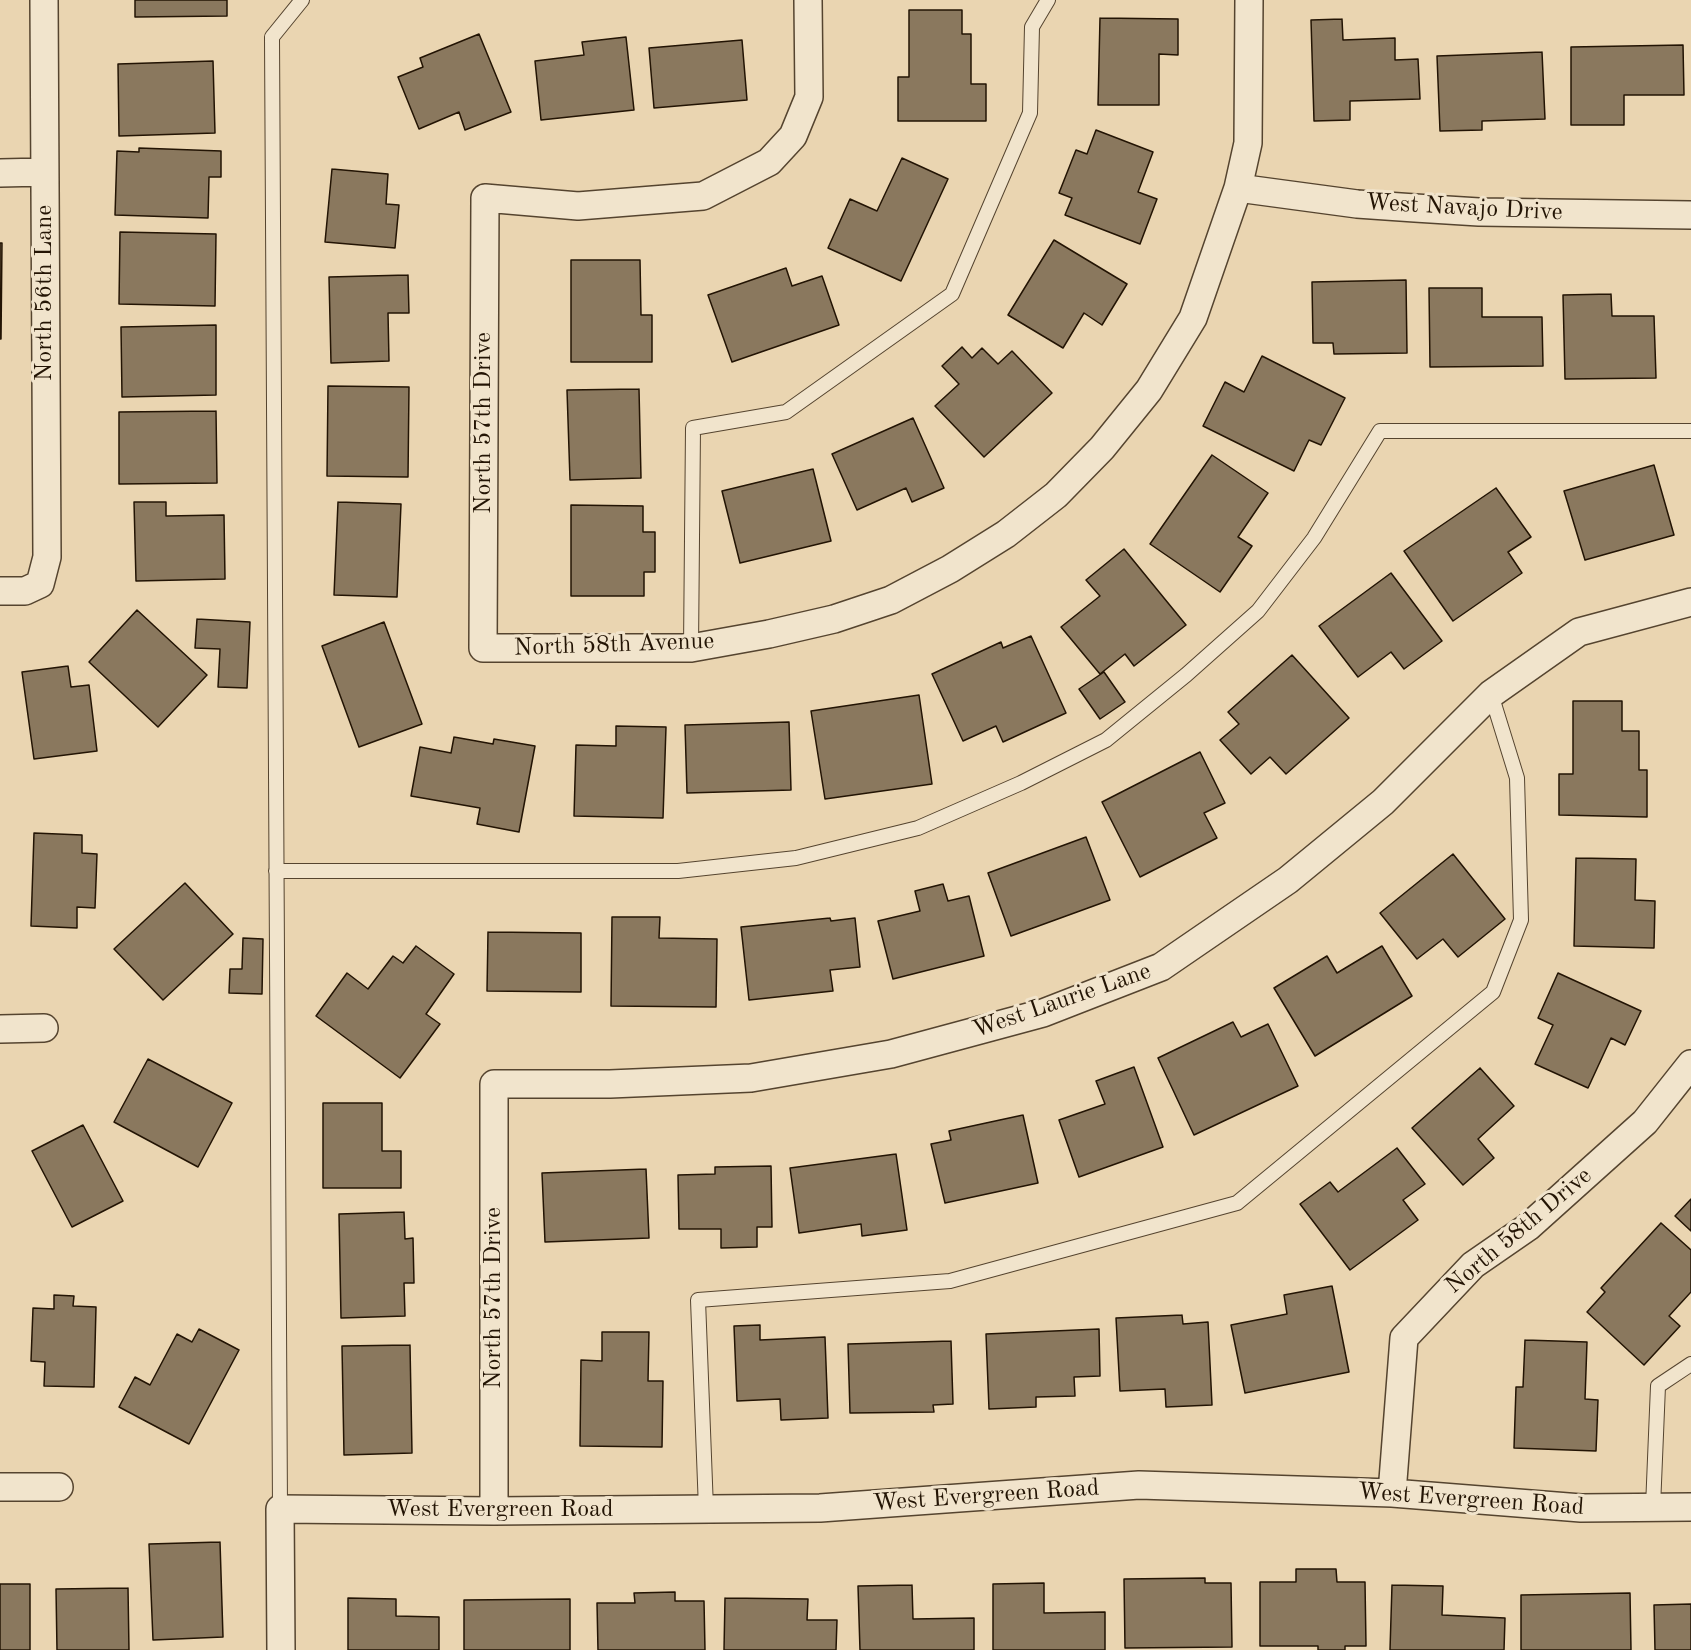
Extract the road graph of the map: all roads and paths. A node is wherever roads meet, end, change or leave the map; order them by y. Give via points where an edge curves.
1 (44, 0) edge
2 (302, 0) edge
3 (808, 0) edge
4 (1048, 0) edge
5 (1249, 0) edge
6 (44, 172) junction
7 (0, 173) edge
8 (1238, 188) junction
9 (1691, 215) edge
10 (1691, 431) edge
11 (0, 591) edge
12 (1691, 602) edge
13 (483, 648) joint
14 (691, 648) junction
15 (1491, 694) junction
16 (276, 871) junction
17 (44, 1028) dead end
18 (0, 1029) edge
19 (1691, 1064) edge
20 (494, 1084) joint
21 (1691, 1364) edge
22 (0, 1487) edge
23 (59, 1487) dead end
24 (1392, 1493) junction
25 (1653, 1507) junction
26 (1691, 1507) edge
27 (280, 1509) junction
28 (706, 1509) junction
29 (494, 1511) junction
30 (281, 1650) edge

1 - 6 street, North 56th Lane
2 - 16 lane via 272,37
3 - 13 street, North 57th Drive via 809,97 793,136 769,162 703,196 578,207 485,198
4 - 14 lane via 1032,27 1030,113 952,294 786,412 693,428
5 - 8 street, North 58th Avenue via 1248,134
6 - 7 street
6 - 11 street, North 56th Lane via 47,557 40,584 25,591
8 - 9 street, West Navajo Drive via 1426,209
8 - 14 street, North 58th Avenue via 1217,254 1186,328 1149,390 1102,448 1056,495 1006,534 891,600 834,619
10 - 16 lane via 1380,431 1314,538 1258,611 1186,675 1106,740 918,828 796,858 678,871
12 - 15 street, West Laurie Lane via 1579,632
13 - 14 street, North 58th Avenue
15 - 20 street, West Laurie Lane via 1383,802 1288,880 1161,967 1043,1013 880,1056 751,1078
15 - 28 lane via 1517,778 1521,920 1493,992 1237,1203 950,1281 698,1300
16 - 27 lane
17 - 18 street
19 - 24 street, North 58th Drive via 1645,1122 1528,1227 1473,1264 1404,1338
20 - 29 street, North 57th Drive
21 - 25 lane via 1658,1386
22 - 23 street
24 - 25 street, West Evergreen Road via 1581,1508
24 - 28 street, West Evergreen Road via 1138,1485 820,1508
25 - 26 street, West Evergreen Road
27 - 29 street, West Evergreen Road
27 - 30 street
28 - 29 street, West Evergreen Road

